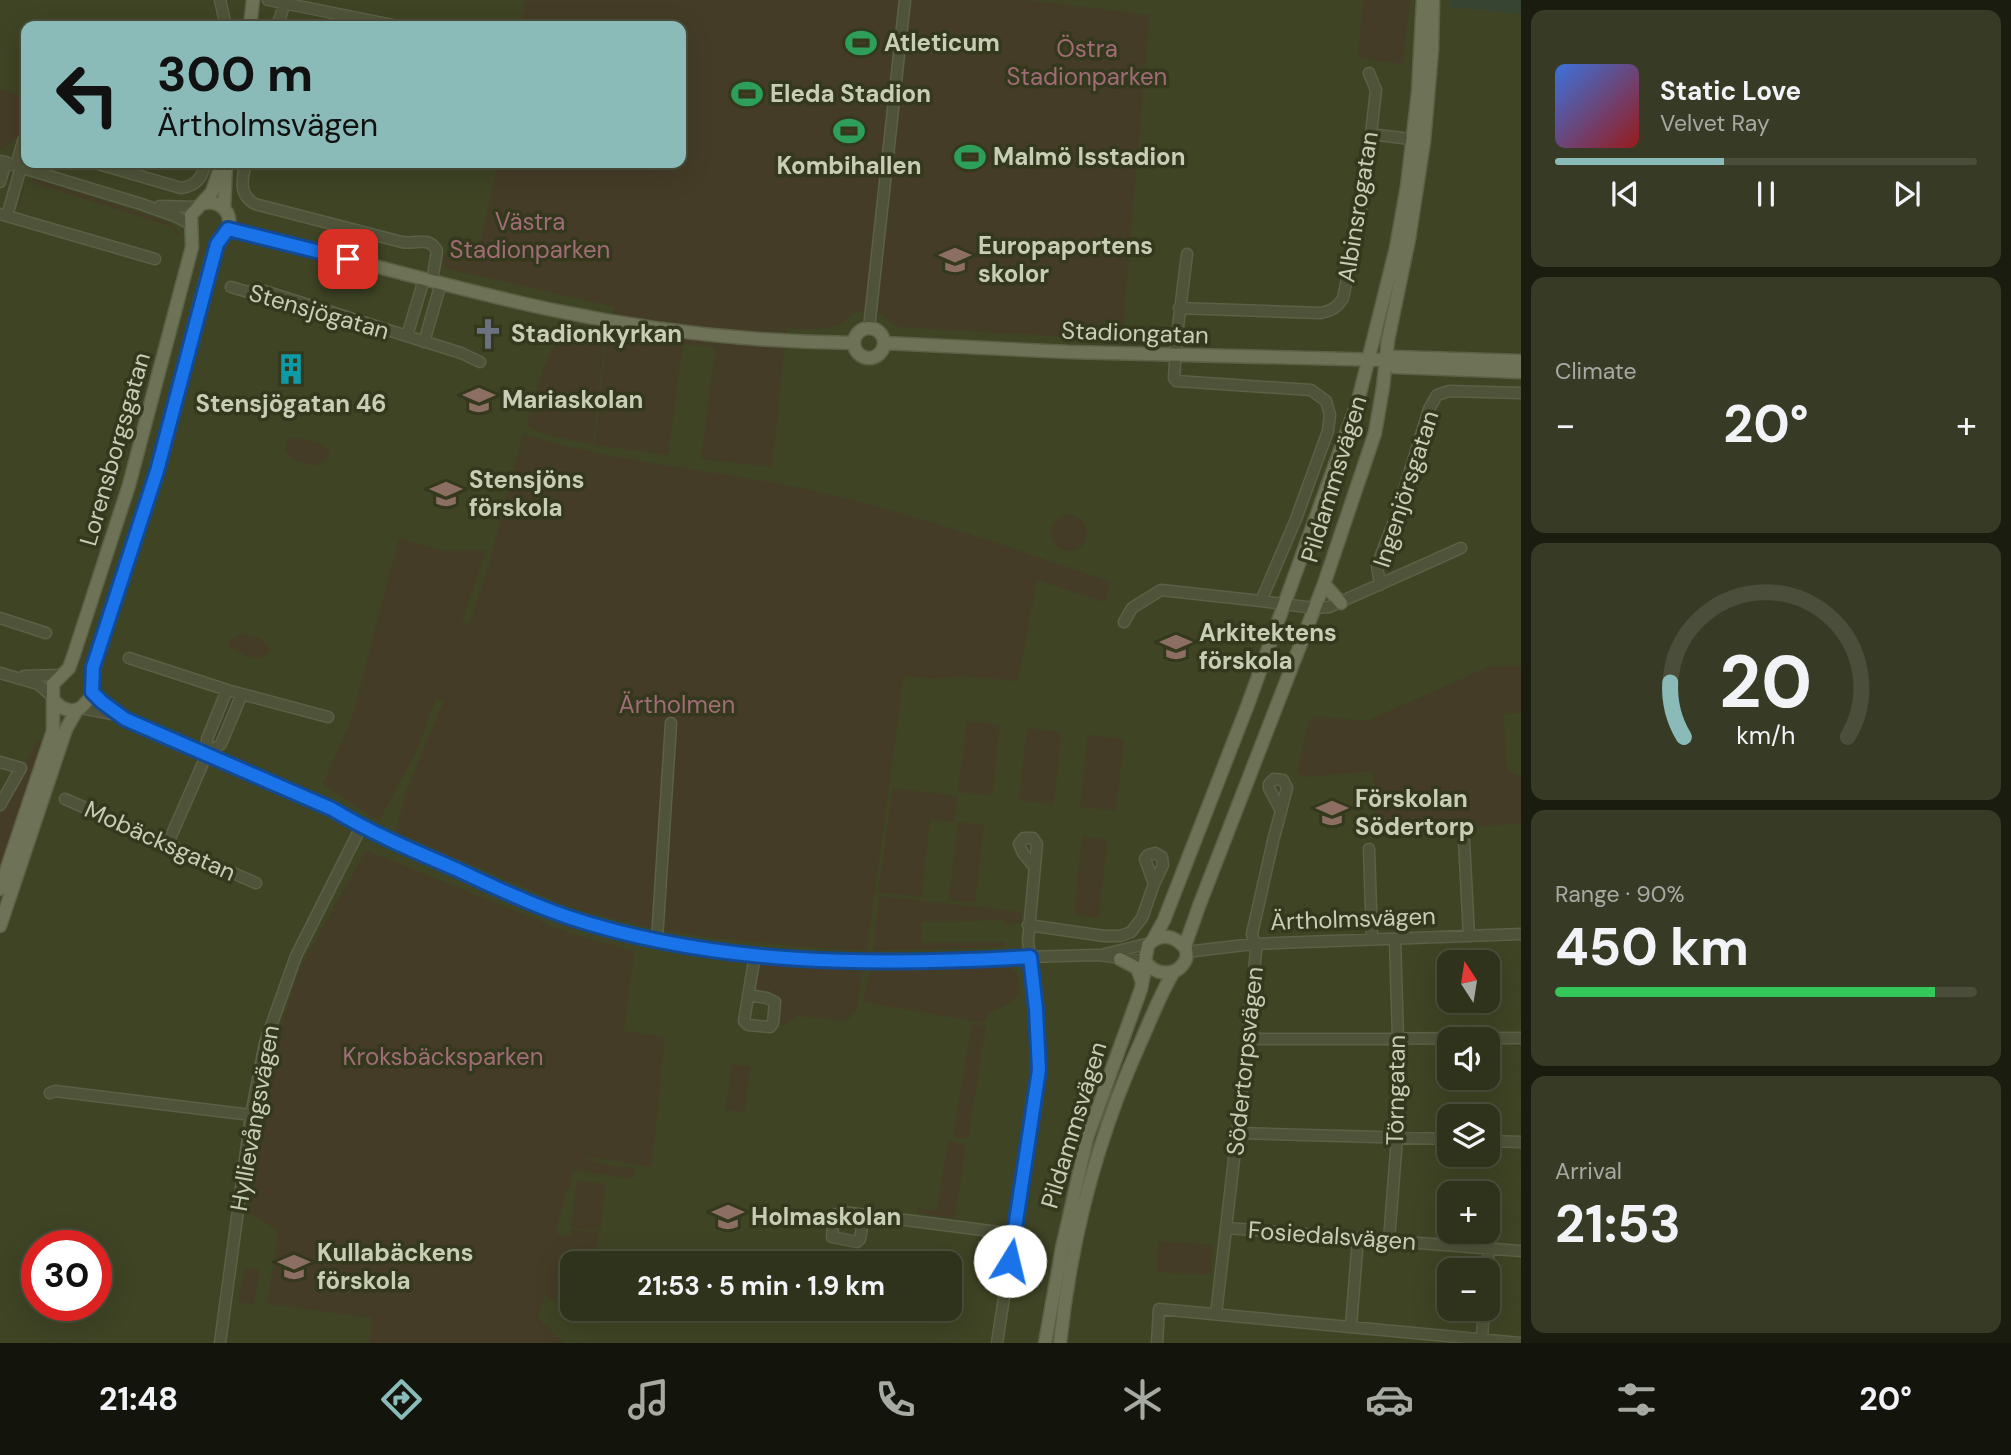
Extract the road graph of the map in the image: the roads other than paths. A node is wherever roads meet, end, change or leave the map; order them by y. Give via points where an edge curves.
1 (220, 0) edge
2 (253, 0) edge
3 (268, 0) edge
4 (905, 0) edge
5 (1423, 0) edge
6 (1433, 0) edge
7 (286, 2) edge
8 (225, 21) edge
9 (251, 21) edge
10 (279, 21) edge
11 (375, 21) edge
12 (1369, 73) dead end
13 (1371, 134) junction
14 (1419, 140) junction
15 (21, 146) edge
16 (11, 164) edge
17 (24, 168) edge
18 (111, 168) edge
19 (204, 168) edge
20 (222, 168) edge
21 (224, 168) edge
22 (245, 168) edge
23 (0, 182) edge
24 (141, 204) junction
25 (198, 205) junction
26 (224, 209) junction
27 (4, 215) edge
28 (191, 229) junction
29 (224, 234) junction
30 (1187, 254) dead end
31 (155, 259) dead end
32 (432, 281) junction
33 (231, 287) dead end
34 (1179, 308) junction
35 (869, 322) junction
36 (407, 336) junction
37 (424, 342) junction
38 (854, 343) junction
39 (884, 343) junction
40 (1176, 356) junction
41 (1369, 359) junction
42 (1386, 360) junction
43 (1521, 361) edge
44 (480, 362) dead end
45 (1404, 367) junction
46 (1521, 372) edge
47 (1383, 387) junction
48 (1521, 393) edge
49 (1461, 548) dead end
50 (1324, 584) junction
51 (1380, 585) junction
52 (1261, 601) junction
53 (1342, 603) junction
54 (1284, 604) junction
55 (1314, 608) junction
56 (0, 618) edge
57 (1124, 622) dead end
58 (46, 633) dead end
59 (129, 658) dead end
60 (2, 673) edge
61 (62, 674) junction
62 (91, 690) junction
63 (227, 690) junction
64 (242, 694) junction
65 (53, 698) junction
66 (79, 709) junction
67 (328, 718) dead end
68 (125, 719) junction
69 (671, 723) dead end
70 (207, 754) junction
71 (0, 762) edge
72 (65, 799) dead end
73 (0, 805) edge
74 (1281, 811) dead end
75 (361, 827) junction
76 (1464, 841) dead end
77 (168, 843) junction
78 (1369, 849) dead end
79 (1035, 868) dead end
80 (256, 883) dead end
81 (1154, 884) dead end
82 (0, 889) edge
83 (1028, 925) junction
84 (0, 926) edge
85 (1521, 934) edge
86 (1469, 936) junction
87 (1372, 939) junction
88 (1395, 939) junction
89 (657, 940) junction
90 (1151, 942) junction
91 (1252, 944) junction
92 (1186, 951) junction
93 (755, 955) junction
94 (1099, 955) junction
95 (1030, 957) junction
96 (1120, 959) junction
97 (1146, 962) junction
98 (1174, 971) junction
99 (1142, 985) junction
100 (748, 995) dead end
101 (1521, 1038) edge
102 (1248, 1039) junction
103 (1398, 1039) junction
104 (50, 1093) dead end
105 (251, 1115) junction
106 (1238, 1133) junction
107 (1397, 1138) junction
108 (1437, 1139) edge
109 (1500, 1141) edge
110 (1521, 1142) edge
111 (864, 1215) dead end
112 (1227, 1228) junction
113 (1014, 1234) junction
114 (1358, 1238) junction
115 (1390, 1241) junction
116 (1489, 1248) junction
117 (1521, 1251) edge
118 (1488, 1258) edge
119 (1216, 1314) junction
120 (1483, 1321) edge
121 (1351, 1326) junction
122 (1481, 1341) edge
123 (220, 1343) edge
124 (997, 1343) edge
125 (1045, 1343) edge
126 (1060, 1343) edge
127 (1157, 1343) edge
128 (1521, 1343) edge

1 - 8 street
2 - 9 main road
3 - 7 street
4 - 35 street
5 - 14 main road, Pildammsvägen
6 - 14 main road, Pildammsvägen via 1432,50
7 - 10 street
7 - 11 street
12 - 13 street, Albinsrogatan via 1376,90
13 - 14 street
13 - 34 street, Albinsrogatan via 1357,234 1343,298 1335,308 1320,313
14 - 41 main road, Pildammsvägen
14 - 42 main road, Pildammsvägen via 1409,239
15 - 16 street
16 - 23 street
16 - 27 street
17 - 24 street
18 - 19 street via 181,188 200,178
20 - 25 main road, Lorensborgsgatan via 212,192
21 - 26 main road, Lorensborgsgatan
22 - 32 street via 242,185 246,198 254,204 402,242 431,243 437,251
24 - 25 street
24 - 28 street via 175,216
25 - 26 main road via 216,203
25 - 28 main road, Lorensborgsgatan via 191,215
26 - 29 main road, Lorensborgsgatan via 229,221
27 - 31 street
28 - 29 main road via 207,242
28 - 61 main road, Lorensborgsgatan via 192,247 129,485 75,654
29 - 32 main road, Stadiongatan
29 - 62 main road, Lorensborgsgatan via 212,257 157,471 96,657
30 - 34 street
32 - 36 street, Stensjögatan
32 - 37 street
32 - 38 main road, Stadiongatan via 552,310 657,328 785,342
33 - 36 street, Stensjögatan via 261,290
34 - 40 street
35 - 38 main road
35 - 39 main road
36 - 37 street, Stensjögatan
37 - 44 street, Stensjögatan
38 - 39 main road, Stadiongatan via 859,354 868,357 880,353
39 - 40 main road, Stadiongatan
40 - 41 main road, Stadiongatan
40 - 52 street via 1174,378 1179,382 1304,388 1320,395 1328,406 1328,431
41 - 42 main road, Stadiongatan
41 - 54 main road, Pildammsvägen via 1346,437
42 - 43 main road, Stadiongatan via 1395,356
42 - 45 main road, Stadiongatan
42 - 47 main road, Pildammsvägen
45 - 46 main road, Stadiongatan
45 - 47 main road
47 - 50 main road, Pildammsvägen via 1370,452
48 - 51 street, Ingenjörsgatan via 1450,391 1437,395 1377,565
49 - 51 street
50 - 53 main road
50 - 55 main road, Pildammsvägen
51 - 53 street
52 - 54 street
52 - 57 street via 1161,590 1132,608
53 - 55 street
54 - 55 street
54 - 90 main road, Pildammsvägen via 1164,919
55 - 92 main road, Pildammsvägen via 1199,906
56 - 58 street
59 - 63 street
60 - 61 street
60 - 65 street via 38,684
61 - 62 main road via 82,674
61 - 65 main road, Lorensborgsgatan via 53,684
62 - 66 main road, Lorensborgsgatan via 89,701
62 - 68 street, Ärtholmsvägen
63 - 64 street
63 - 70 street via 207,739
64 - 67 street
64 - 70 street via 221,744
65 - 66 main road via 67,710
65 - 82 main road, Lorensborgsgatan via 51,741
66 - 68 street, Ärtholmsvägen
66 - 84 main road, Lorensborgsgatan via 66,729
68 - 70 street, Ärtholmsvägen
69 - 89 street
70 - 75 street, Ärtholmsvägen via 332,809
70 - 77 street
71 - 73 street via 21,768
72 - 77 street, Mobäcksgatan
74 - 91 street, Södertorpsvägen
75 - 89 street, Ärtholmsvägen via 567,916
75 - 105 street, Hyllievångsvägen via 296,956 275,1011
76 - 86 street
77 - 80 street, Mobäcksgatan
78 - 87 street
79 - 83 street
81 - 83 street via 1138,925 1126,935
83 - 95 street
85 - 86 street, Ärtholmsvägen
86 - 88 street, Ärtholmsvägen
87 - 88 street, Ärtholmsvägen
87 - 91 street, Ärtholmsvägen
88 - 103 street, Törngatan
89 - 93 street, Ärtholmsvägen
90 - 92 main road, Ärtholmsvägen via 1170,936
90 - 94 street, Ärtholmsvägen
90 - 97 main road via 1145,951
91 - 92 street, Ärtholmsvägen
91 - 102 street, Södertorpsvägen via 1256,951
92 - 98 main road via 1184,962
93 - 95 street, Ärtholmsvägen via 850,961
93 - 100 street
94 - 95 street, Ärtholmsvägen
94 - 96 street, Ärtholmsvägen
95 - 113 street via 1039,1070
96 - 97 street, Ärtholmsvägen
96 - 99 main road via 1137,968
97 - 98 main road, Ärtholmsvägen via 1161,973
97 - 99 main road, Pildammsvägen
98 - 126 main road, Pildammsvägen via 1102,1140 1072,1261
99 - 125 main road, Pildammsvägen via 1087,1138
101 - 103 street
102 - 103 street
102 - 106 street, Södertorpsvägen
103 - 107 street, Törngatan
104 - 105 street
105 - 123 street, Hyllievångsvägen
106 - 107 street
106 - 112 street, Södertorpsvägen
107 - 108 street
107 - 115 street, Törngatan
109 - 110 street
111 - 113 street
112 - 114 street, Fosiedalsvägen
112 - 119 street, Södertorpsvägen
113 - 124 street
114 - 115 street, Fosiedalsvägen
114 - 121 street
115 - 116 street, Fosiedalsvägen
116 - 117 street, Fosiedalsvägen
116 - 118 street
119 - 121 street
119 - 127 street via 1159,1309
120 - 122 street
121 - 122 street
122 - 128 street

